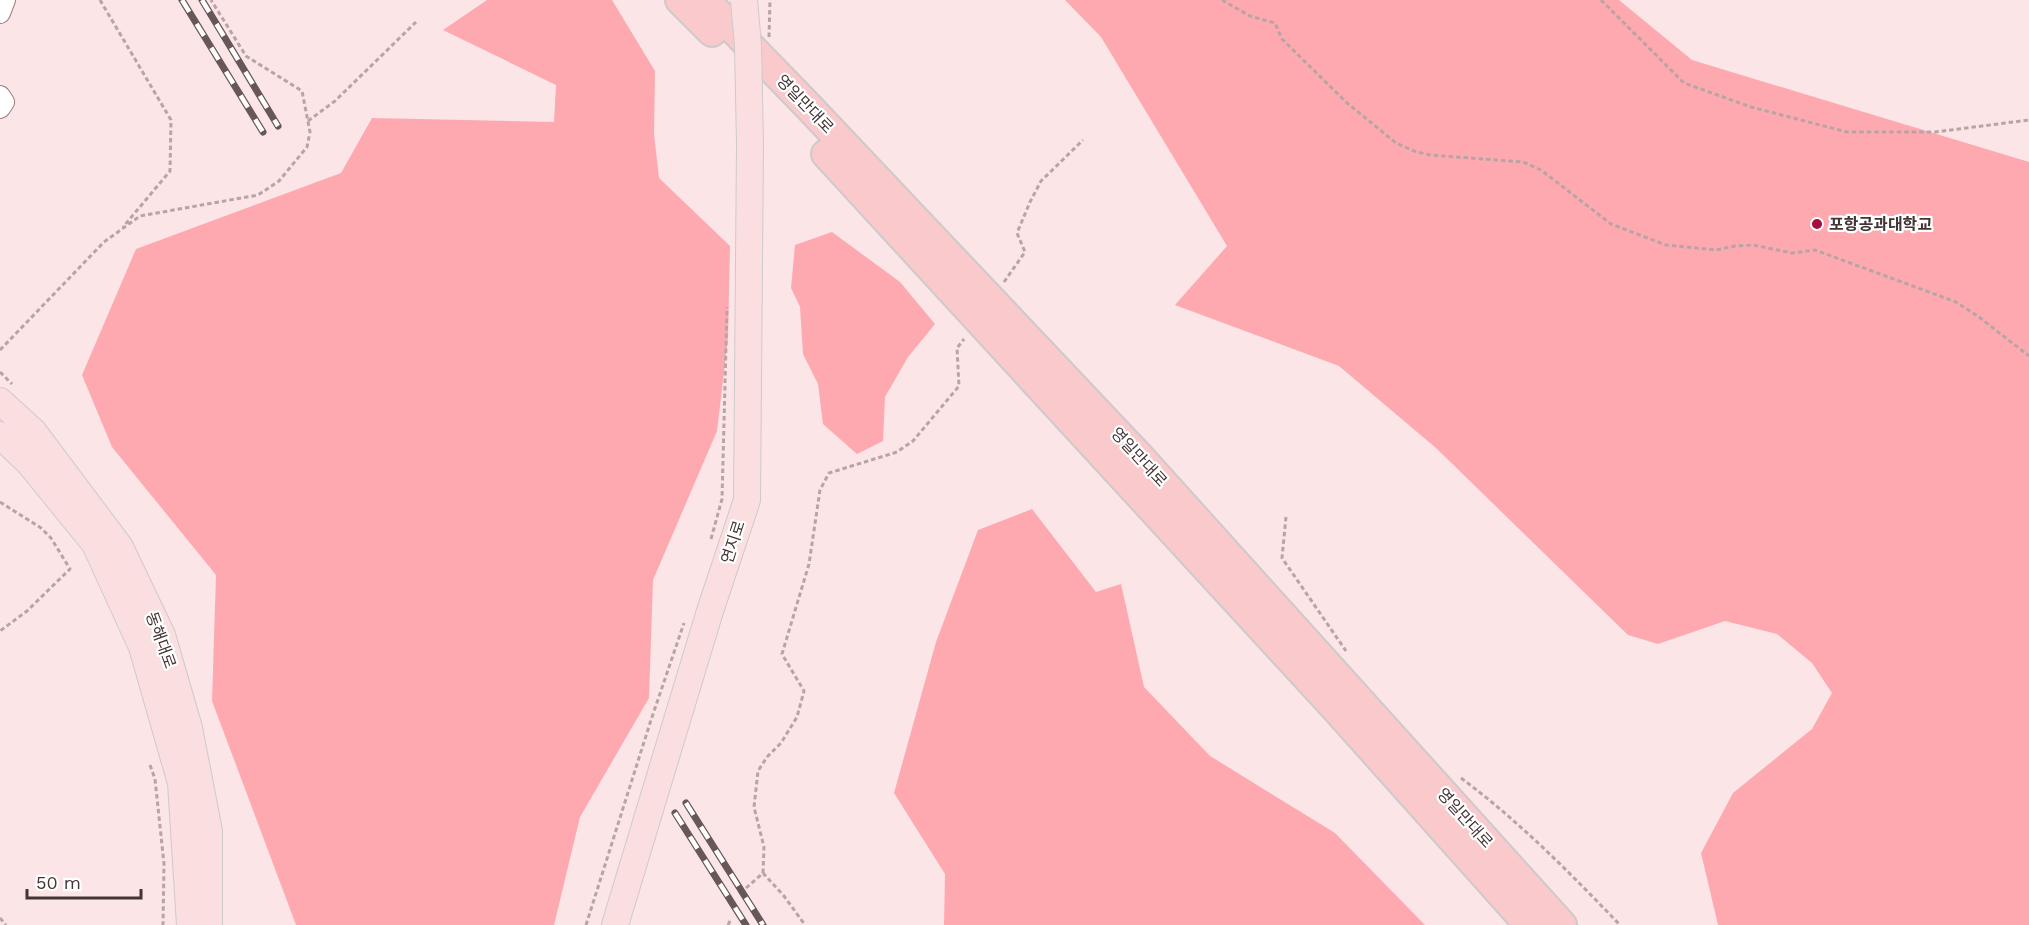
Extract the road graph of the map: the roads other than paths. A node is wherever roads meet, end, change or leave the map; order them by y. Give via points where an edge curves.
1 (6, 0) edge
2 (680, 0) edge
3 (705, 0) edge
4 (744, 0) edge
5 (0, 13) edge
6 (0, 96) edge
7 (0, 108) edge
8 (0, 401) edge
9 (0, 435) edge
10 (190, 925) edge
11 (209, 925) edge
12 (615, 925) edge
13 (1529, 925) edge
14 (1562, 925) edge

1 - 5 street
2 - 13 highway, 영일만대로 via 1023,366
3 - 14 highway, 영일만대로 via 1146,464
4 - 12 main road, 연지로, bridge via 750,144 747,500
6 - 7 street via 4,102
8 - 11 main road, 동해대로 via 33,431 120,547 162,635 189,728 209,831
9 - 10 main road via 30,464 95,544 142,647 181,783

